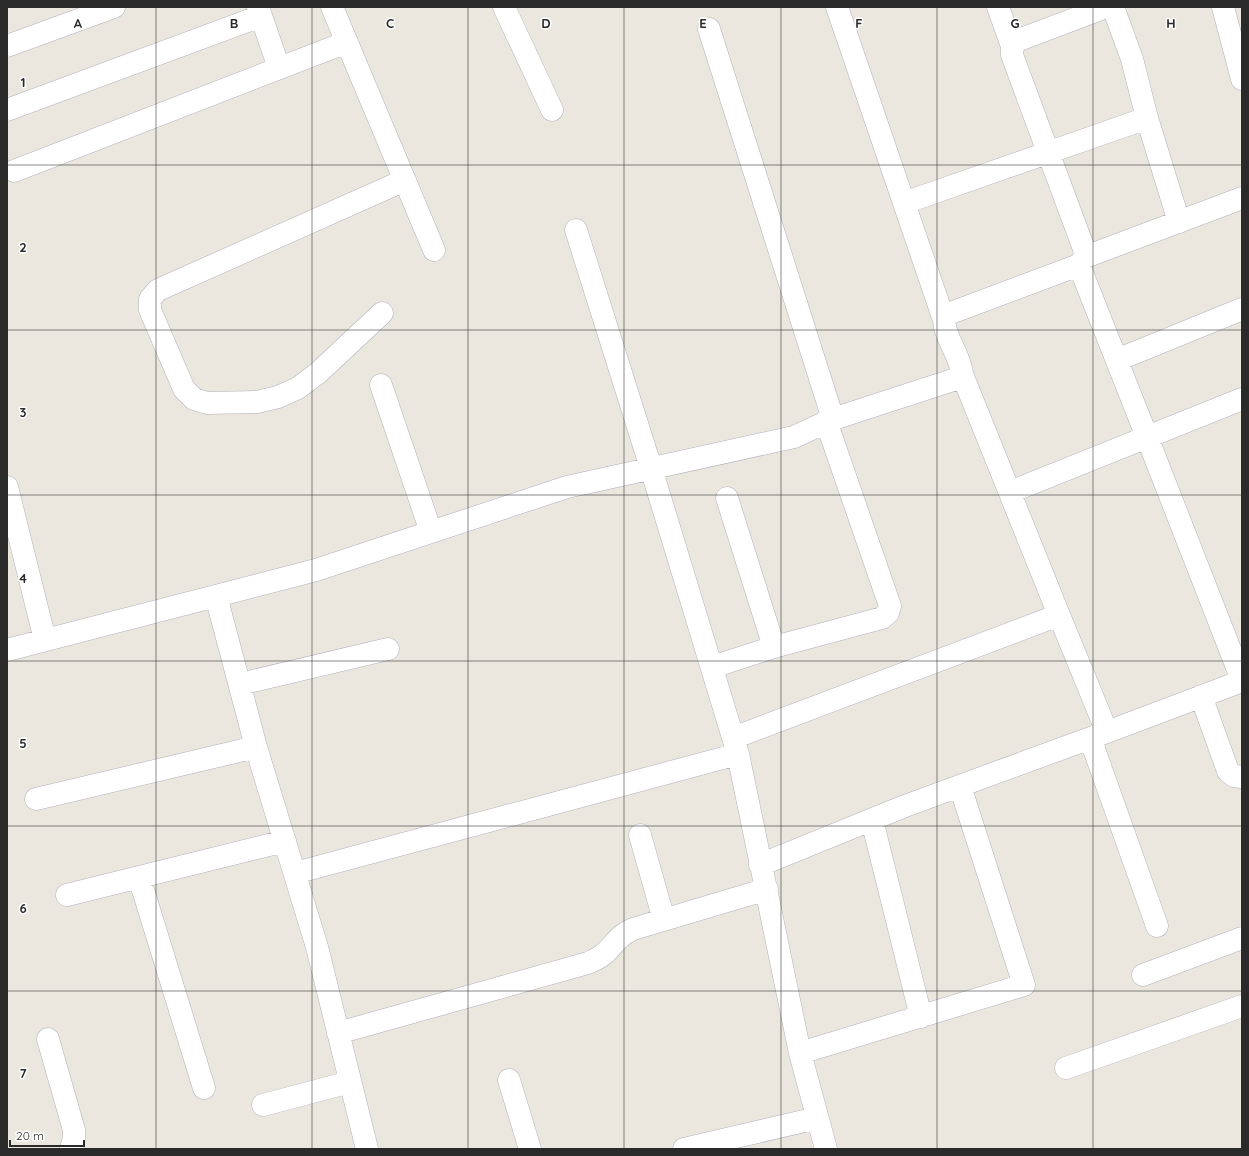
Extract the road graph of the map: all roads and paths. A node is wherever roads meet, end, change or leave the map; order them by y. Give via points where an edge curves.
1 (114, 7) edge
2 (332, 7) edge
3 (504, 7) edge
4 (837, 7) edge
5 (998, 7) edge
6 (1106, 7) edge
7 (1113, 7) edge
8 (1222, 7) edge
9 (259, 11) edge
10 (709, 30) dead end
11 (347, 42) junction
12 (7, 46) edge
13 (1012, 46) junction
14 (279, 68) junction
15 (1242, 79) edge
16 (7, 110) edge
17 (552, 110) dead end
18 (1147, 118) junction
19 (1049, 153) junction
20 (14, 171) dead end
21 (405, 180) junction
22 (1242, 198) edge
23 (904, 203) junction
24 (1179, 222) junction
25 (576, 230) dead end
26 (434, 250) dead end
27 (1082, 261) junction
28 (1242, 309) edge
29 (382, 313) dead end
30 (944, 320) junction
31 (1117, 360) junction
32 (962, 374) junction
33 (381, 385) dead end
34 (1242, 400) edge
35 (829, 420) junction
36 (1148, 437) junction
37 (651, 468) junction
38 (7, 487) edge
39 (1010, 492) junction
40 (726, 498) dead end
41 (431, 532) junction
42 (216, 596) junction
43 (1059, 615) junction
44 (45, 640) junction
45 (774, 648) junction
46 (388, 649) dead end
47 (7, 650) edge
48 (712, 667) junction
49 (1242, 680) edge
50 (240, 684) junction
51 (1201, 696) junction
52 (1099, 735) junction
53 (736, 746) junction
54 (256, 747) junction
55 (1242, 777) edge
56 (960, 786) junction
57 (36, 798) dead end
58 (872, 820) junction
59 (640, 835) dead end
60 (285, 841) junction
61 (760, 865) junction
62 (294, 873) junction
63 (139, 877) junction
64 (766, 889) junction
65 (67, 895) dead end
66 (664, 920) junction
67 (1158, 926) dead end
68 (1242, 938) edge
69 (1143, 975) dead end
70 (1242, 1006) edge
71 (921, 1017) junction
72 (338, 1033) junction
73 (48, 1039) dead end
74 (800, 1053) junction
75 (1066, 1068) dead end
76 (509, 1080) dead end
77 (350, 1082) junction
78 (204, 1088) dead end
79 (263, 1105) dead end
80 (817, 1118) junction
81 (71, 1149) edge
82 (367, 1149) edge
83 (530, 1149) edge
84 (684, 1149) edge
85 (826, 1149) edge

1 - 12 street
2 - 11 street
3 - 17 street
4 - 23 street
5 - 13 street
6 - 13 street via 1019,40
7 - 18 street via 1132,59
8 - 15 street
9 - 14 street
9 - 16 street
10 - 35 street
11 - 14 street
11 - 21 street
13 - 19 street via 1012,55
14 - 20 street
18 - 19 street
18 - 24 street
19 - 23 street
19 - 27 street via 1084,249
21 - 26 street
21 - 29 street via 158,290 150,299 150,310 184,389 194,399 207,403 257,402 278,397 298,388 318,373
22 - 24 street
23 - 30 street
24 - 27 street
25 - 37 street
27 - 30 street via 948,314
27 - 31 street
28 - 31 street
30 - 32 street via 944,328 961,365
31 - 36 street
32 - 35 street via 956,379
32 - 39 street
33 - 41 street
34 - 36 street
35 - 37 street via 794,437
35 - 45 street via 890,606 888,613 882,618
36 - 39 street
36 - 49 street
37 - 41 street via 567,487
37 - 48 street
38 - 44 street
39 - 43 street
40 - 45 street
41 - 42 street via 316,570
42 - 44 street
42 - 50 street
43 - 52 street
43 - 53 street
44 - 47 street
45 - 48 street
46 - 50 street
48 - 53 street
49 - 51 street
50 - 54 street
51 - 52 street
51 - 55 street via 1228,771 1234,776
52 - 56 street
52 - 67 street
53 - 61 street
53 - 62 street
54 - 57 street
54 - 60 street
56 - 58 street
56 - 71 street via 1024,986
58 - 61 street
58 - 71 street
59 - 66 street
60 - 62 street
60 - 63 street
61 - 64 street
62 - 72 street via 317,947
63 - 65 street
63 - 78 street
64 - 66 street
64 - 74 street
66 - 72 street via 624,933 605,953 588,963
68 - 69 street
70 - 75 street
71 - 74 street
72 - 77 street
73 - 81 street via 74,1130
74 - 80 street
76 - 83 street
77 - 79 street
77 - 82 street
80 - 84 street
80 - 85 street

